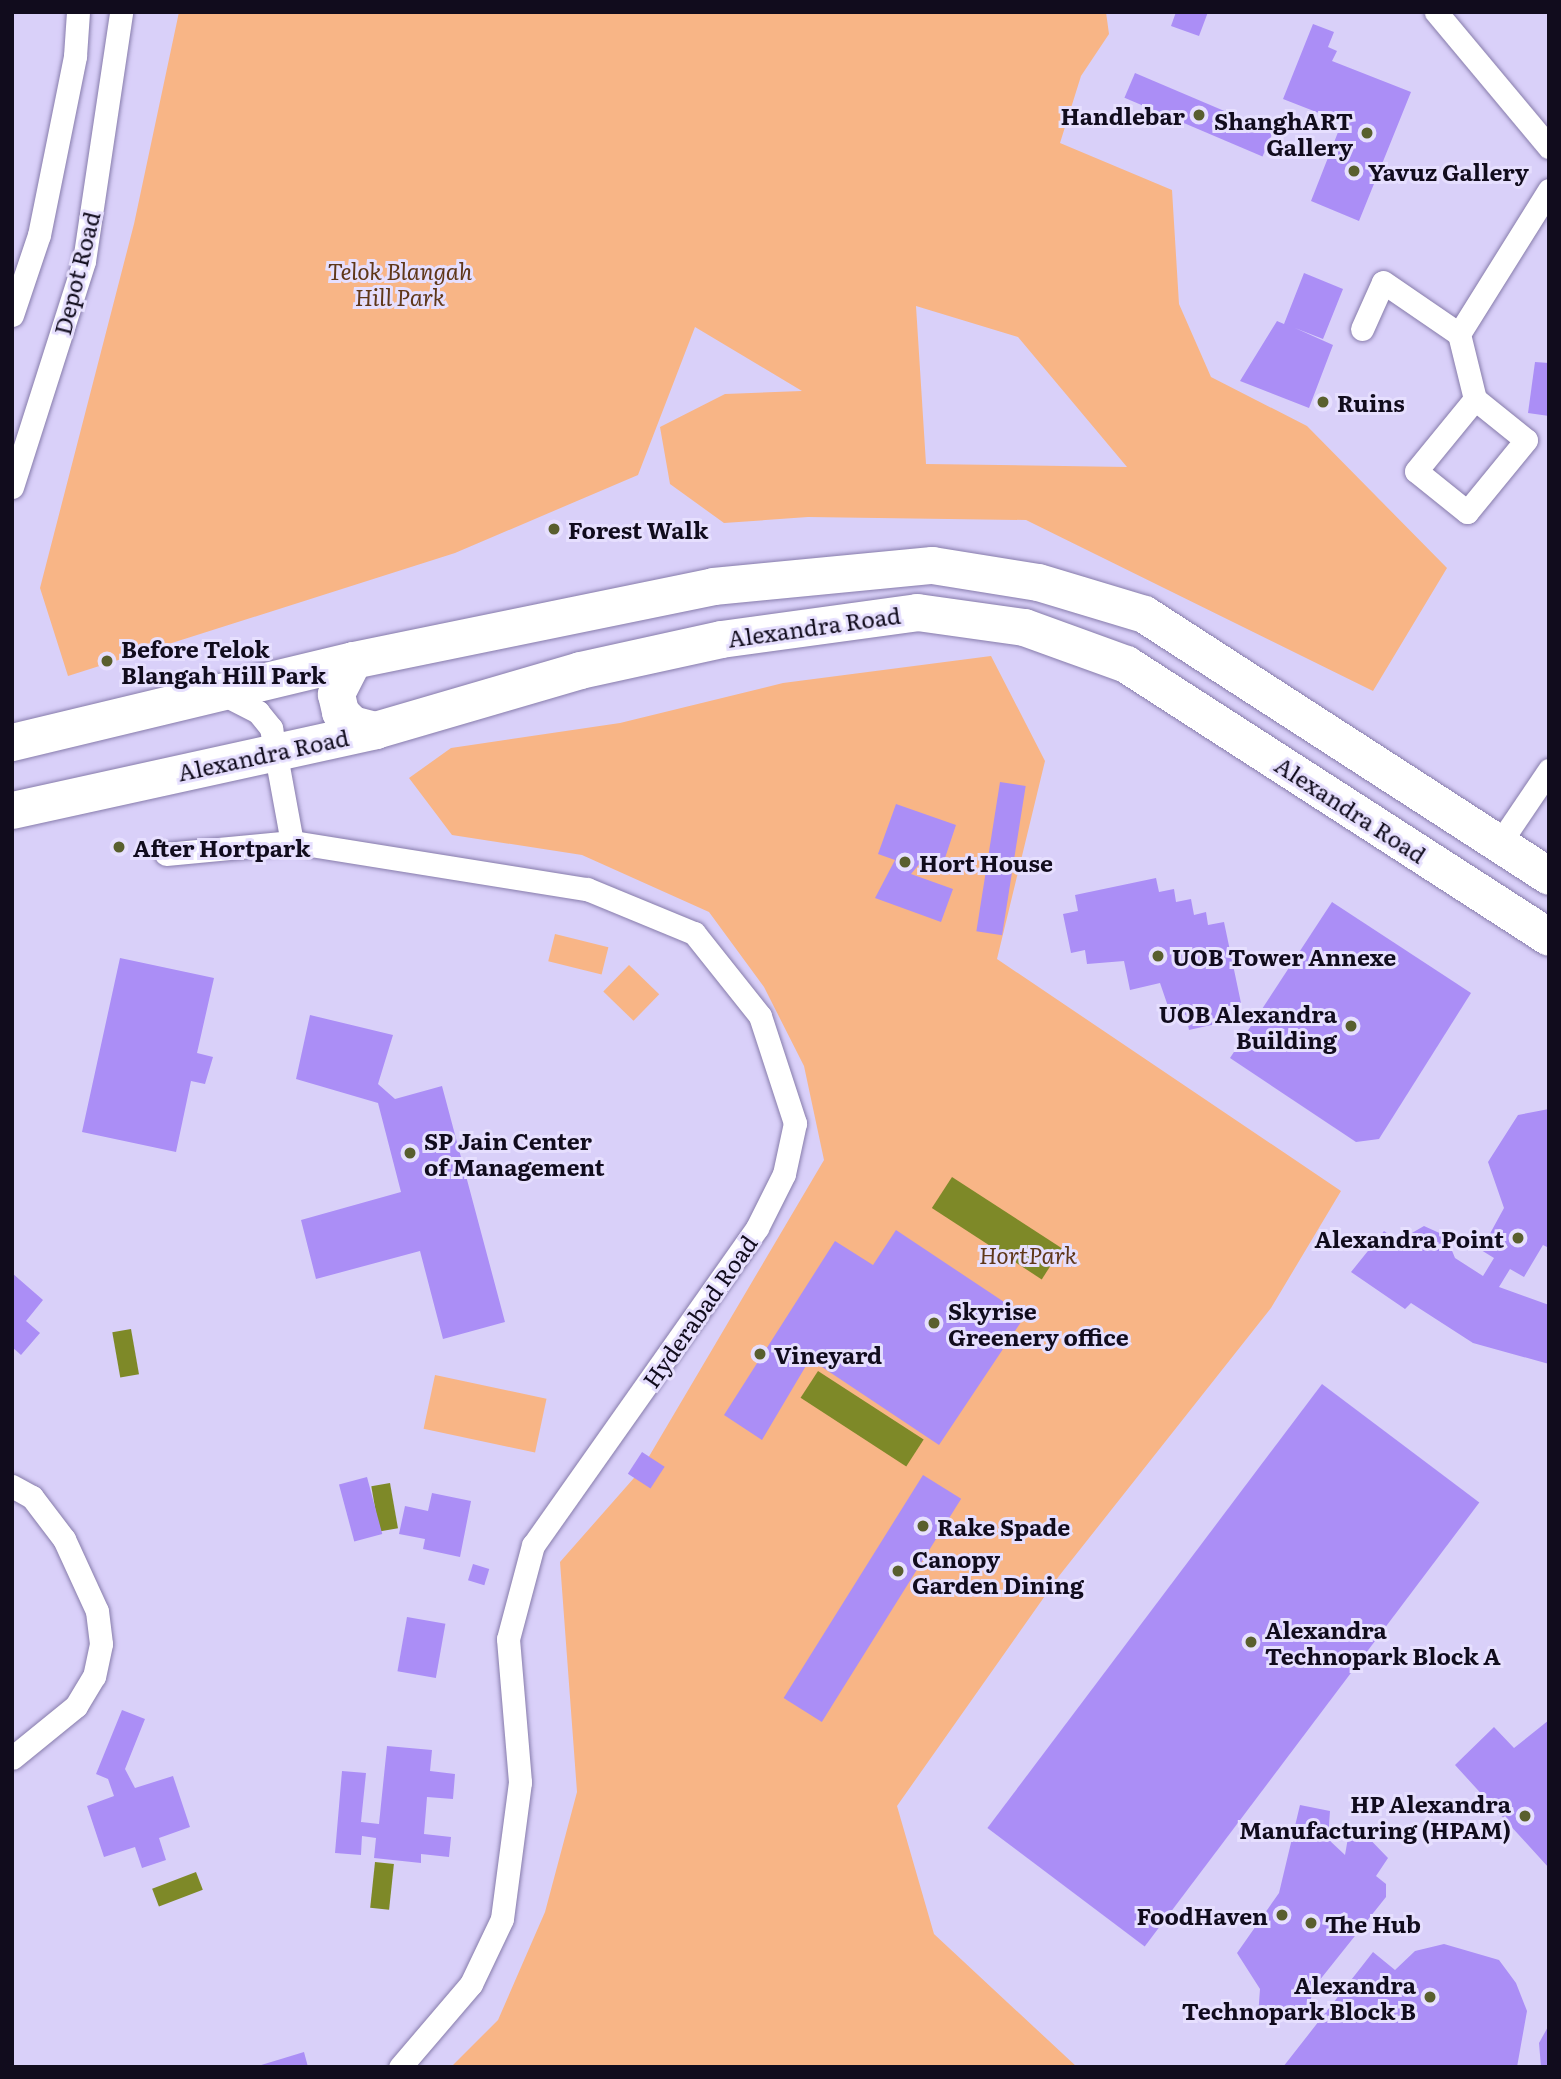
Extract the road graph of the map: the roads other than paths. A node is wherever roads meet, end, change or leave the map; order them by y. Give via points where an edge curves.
1 (78, 12) edge
2 (121, 12) edge
3 (1436, 12) edge
4 (1549, 147) edge
5 (1549, 190) edge
6 (12, 314) edge
7 (1362, 329) dead end
8 (1459, 334) junction
9 (1475, 399) junction
10 (12, 487) edge
11 (353, 660) junction
12 (219, 692) junction
13 (375, 730) junction
14 (12, 742) edge
15 (275, 752) junction
16 (1549, 770) edge
17 (12, 810) edge
18 (1501, 841) junction
19 (292, 842) junction
20 (166, 853) dead end
21 (1549, 876) edge
22 (1549, 936) edge
23 (12, 1486) edge
24 (12, 1758) edge
25 (400, 2067) edge

1 - 6 street, Depot Road via 75,56 39,235
2 - 10 street, Depot Road via 84,261
3 - 4 street
5 - 8 street
7 - 8 street via 1383,282
8 - 9 street
9 - 9 street via 1525,440 1467,512 1416,471
11 - 12 main road, Alexandra Road
11 - 13 main road via 336,694 340,712 352,724
11 - 18 main road, Alexandra Road via 713,586 932,565 1038,582 1144,614
12 - 14 main road, Alexandra Road
12 - 15 street via 258,712 271,728
13 - 15 main road, Alexandra Road
13 - 22 main road, Alexandra Road via 580,670 721,639 917,612 1024,628 1126,663
15 - 17 main road, Alexandra Road
15 - 19 street
16 - 18 street
18 - 21 main road, Alexandra Road
19 - 20 street, Hyderabad Road
19 - 25 street, Hyderabad Road via 587,889 694,933 760,1016 795,1123 784,1174 757,1228 533,1545 508,1639 520,1782 502,1919 471,1984
23 - 24 street via 32,1497 64,1539 97,1611 101,1644 94,1676 76,1706

